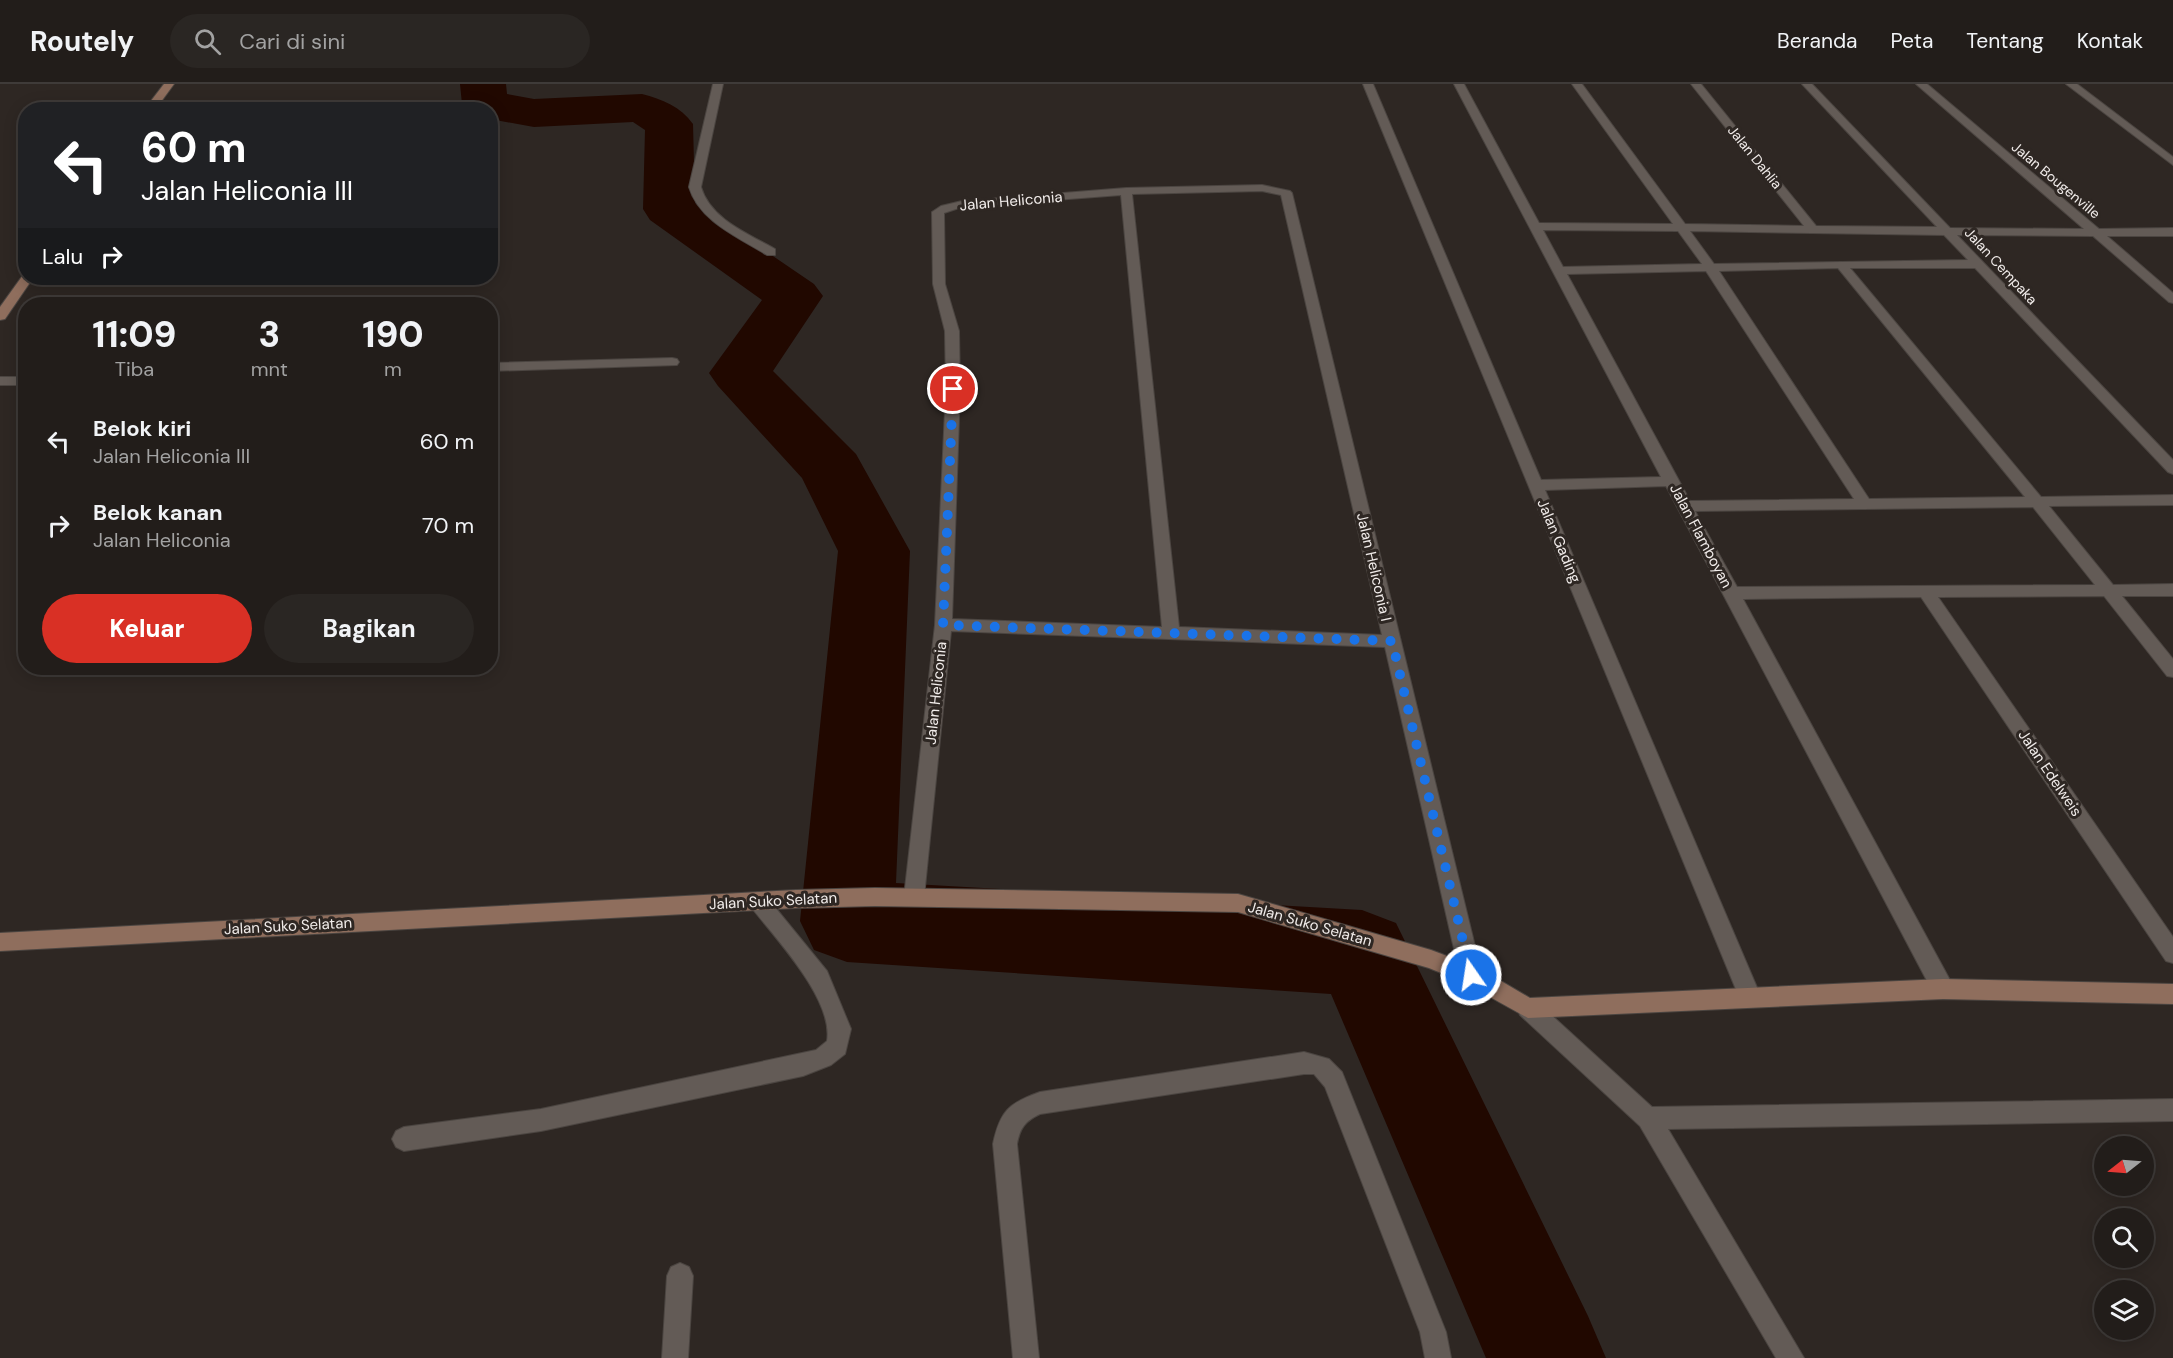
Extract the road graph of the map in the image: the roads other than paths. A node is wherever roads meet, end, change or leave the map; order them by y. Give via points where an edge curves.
1 (169, 84) edge
2 (718, 84) edge
3 (1368, 84) edge
4 (1459, 84) edge
5 (1577, 84) edge
6 (1696, 84) edge
7 (1807, 84) edge
8 (1920, 84) edge
9 (2071, 84) edge
10 (155, 102) edge
11 (2173, 162) edge
12 (1126, 191) junction
13 (1534, 226) junction
14 (1680, 228) junction
15 (1813, 230) junction
16 (1947, 232) junction
17 (2173, 232) edge
18 (2096, 233) junction
19 (771, 252) dead end
20 (1841, 264) junction
21 (1978, 264) junction
22 (1710, 267) junction
23 (1559, 271) junction
24 (22, 285) edge
25 (2173, 299) edge
26 (0, 316) edge
27 (672, 362) dead end
28 (498, 367) edge
29 (0, 381) edge
30 (18, 381) edge
31 (2173, 469) edge
32 (1671, 482) junction
33 (1536, 485) junction
34 (2173, 500) edge
35 (2037, 502) junction
36 (1866, 504) junction
37 (1685, 506) junction
38 (2173, 590) edge
39 (2109, 591) junction
40 (1731, 592) junction
41 (1926, 592) junction
42 (943, 625) junction
43 (1171, 633) junction
44 (1392, 641) junction
45 (2173, 671) edge
46 (914, 897) junction
47 (759, 901) junction
48 (0, 942) edge
49 (2173, 954) edge
50 (1471, 975) junction
51 (1943, 988) junction
52 (2173, 994) edge
53 (1750, 997) junction
54 (1528, 1008) junction
55 (2173, 1110) edge
56 (1648, 1118) junction
57 (404, 1139) dead end
58 (680, 1276) dead end
59 (675, 1358) edge
60 (1026, 1358) edge
61 (1438, 1358) edge
62 (1791, 1358) edge

1 - 10 street
2 - 19 street via 696,195 704,209
3 - 33 street, Jalan Gading
4 - 13 street, Jalan Flamboyan
5 - 14 street
6 - 15 street, Jalan Dahlia
7 - 16 street, Jalan Cempaka
8 - 18 street, Jalan Bougenville
9 - 11 street
12 - 42 street, Jalan Heliconia via 962,204 939,212 939,284 952,331 953,389
12 - 43 street
12 - 44 street, Jalan Heliconia I via 1262,188 1286,194
13 - 14 street
13 - 23 street, Jalan Flamboyan
14 - 15 street
14 - 22 street
15 - 16 street
16 - 18 street
16 - 21 street, Jalan Cempaka
17 - 18 street
18 - 25 street, Jalan Bougenville
20 - 21 street
20 - 22 street
20 - 35 street
21 - 31 street, Jalan Cempaka
22 - 23 street
22 - 36 street
23 - 32 street, Jalan Flamboyan
24 - 26 street
27 - 28 street
29 - 30 street
32 - 33 street
32 - 37 street, Jalan Flamboyan
33 - 53 street, Jalan Gading
34 - 35 street
35 - 36 street
35 - 39 street
36 - 37 street
37 - 40 street, Jalan Flamboyan
38 - 39 street
39 - 41 street
39 - 45 street
40 - 41 street
40 - 51 street, Jalan Flamboyan
41 - 49 street, Jalan Edelweis
42 - 43 street
42 - 46 street, Jalan Heliconia
43 - 44 street
44 - 50 street, Jalan Heliconia I
46 - 47 street, Jalan Suko Selatan
46 - 50 street, Jalan Suko Selatan via 1238,903 1431,959
47 - 48 street, Jalan Suko Selatan
47 - 57 street via 819,978 840,1029 837,1047 823,1058 541,1120
50 - 54 street, Jalan Suko Selatan
51 - 52 street
51 - 53 street
53 - 54 street
54 - 56 street
55 - 56 street
56 - 62 street
58 - 59 street
60 - 61 street via 1005,1144 1008,1126 1021,1109 1304,1063 1317,1063 1334,1080 1433,1332

